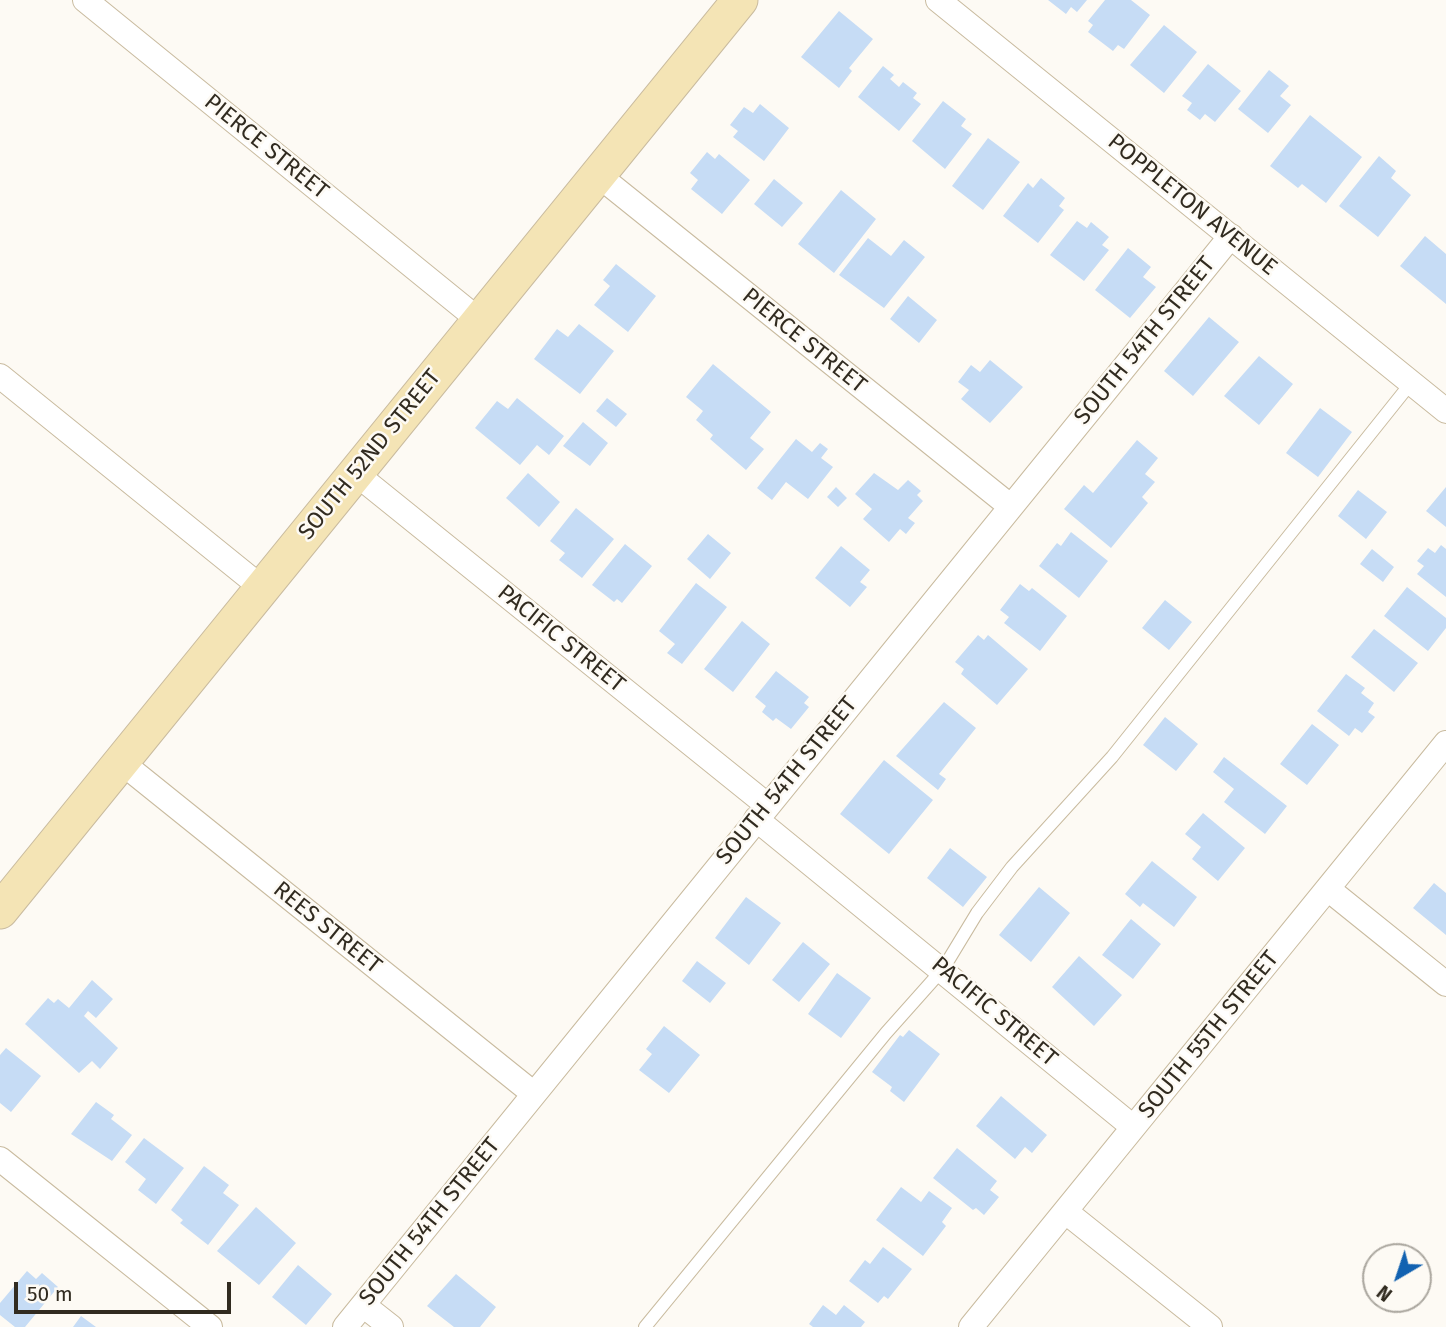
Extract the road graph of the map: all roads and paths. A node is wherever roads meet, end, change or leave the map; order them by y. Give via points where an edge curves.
1 (85, 0) edge
2 (740, 0) edge
3 (939, 0) edge
4 (598, 175) junction
5 (1231, 236) junction
6 (480, 321) junction
7 (0, 376) edge
8 (1411, 383) junction
9 (1446, 411) edge
10 (355, 473) junction
11 (1010, 506) junction
12 (261, 588) junction
13 (1446, 743) edge
14 (121, 762) junction
15 (761, 812) junction
16 (1328, 889) junction
17 (0, 911) edge
18 (943, 969) junction
19 (1446, 984) edge
20 (534, 1094) junction
21 (1133, 1128) junction
22 (0, 1159) edge
23 (1066, 1212) junction
24 (363, 1305) junction
25 (210, 1327) edge
26 (345, 1327) edge
27 (391, 1327) edge
28 (645, 1327) edge
29 (971, 1327) edge
30 (1210, 1327) edge

1 - 6 street, PIERCE STREET
2 - 4 street, SOUTH 52ND STREET
3 - 5 street, POPPLETON AVENUE
4 - 6 street, SOUTH 52ND STREET
4 - 11 street, PIERCE STREET
5 - 8 street, POPPLETON AVENUE
5 - 11 street, SOUTH 54TH STREET
6 - 10 street, SOUTH 52ND STREET
7 - 12 street
8 - 9 street, POPPLETON AVENUE
8 - 18 lane via 1112,757 1012,867 976,913
10 - 12 street, SOUTH 52ND STREET
10 - 15 street, PACIFIC STREET
11 - 15 street, SOUTH 54TH STREET
12 - 14 street, SOUTH 52ND STREET
13 - 16 street, SOUTH 55TH STREET
14 - 17 street, SOUTH 52ND STREET
14 - 20 street, REES STREET
15 - 18 street, PACIFIC STREET
15 - 20 street, SOUTH 54TH STREET
16 - 19 street
16 - 21 street, SOUTH 55TH STREET
18 - 21 street, PACIFIC STREET
18 - 28 lane
20 - 24 street, SOUTH 54TH STREET
21 - 23 street, SOUTH 55TH STREET
22 - 25 street
23 - 29 street, SOUTH 55TH STREET
23 - 30 street
24 - 26 street, SOUTH 54TH STREET
24 - 27 street

